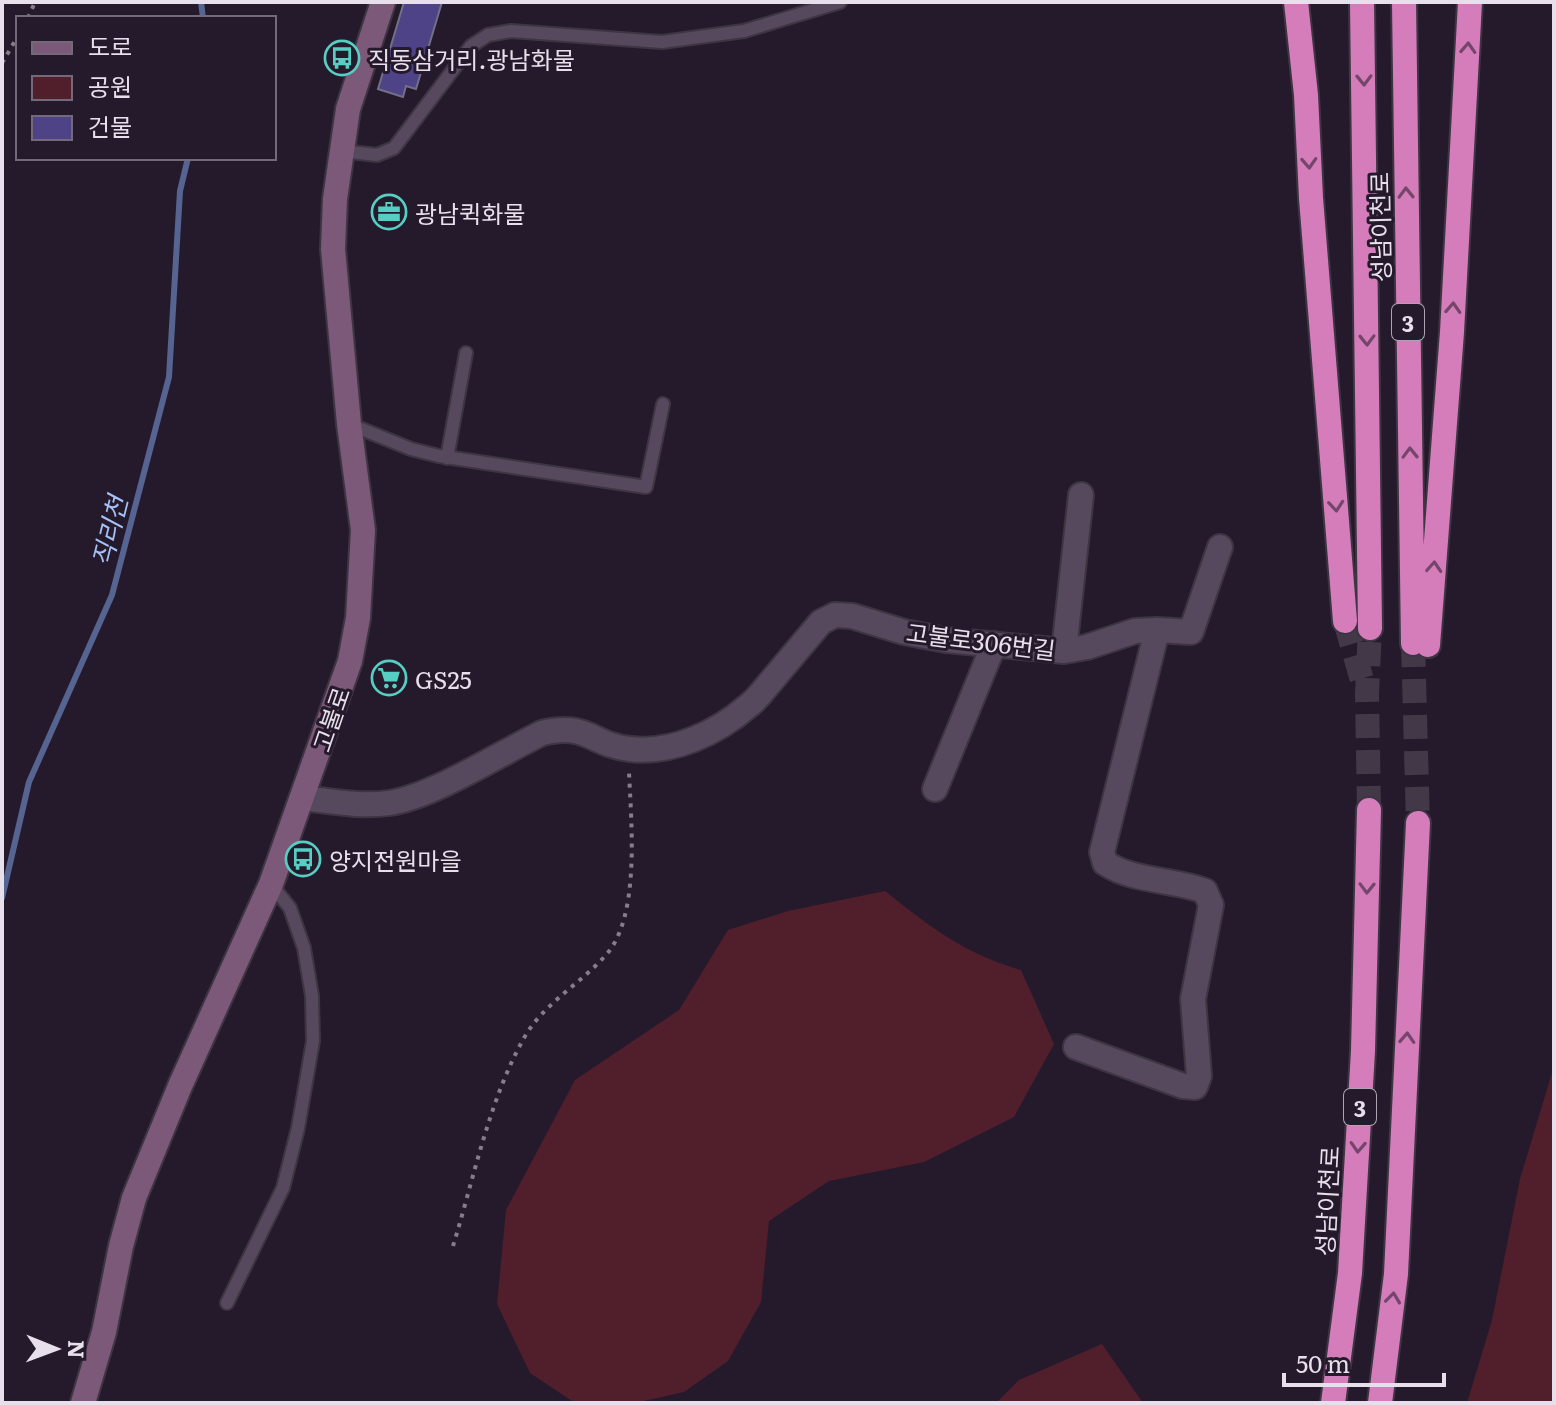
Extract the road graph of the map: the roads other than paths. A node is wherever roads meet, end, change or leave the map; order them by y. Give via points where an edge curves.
1 (383, 2) edge
2 (840, 2) edge
3 (1296, 2) edge
4 (1362, 2) edge
5 (1404, 2) edge
6 (1470, 2) edge
7 (341, 151) junction
8 (466, 353) dead end
9 (663, 404) dead end
10 (349, 424) junction
11 (447, 458) junction
12 (1081, 495) dead end
13 (1220, 547) dead end
14 (1345, 621) tunnel mouth
15 (1370, 628) tunnel mouth
16 (1157, 630) junction
17 (994, 644) junction
18 (1064, 651) junction
19 (935, 789) dead end
20 (302, 798) junction
21 (1369, 810) tunnel mouth
22 (1418, 823) tunnel mouth
23 (271, 884) junction
24 (1076, 1047) dead end
25 (227, 1303) dead end
26 (83, 1403) edge
27 (1333, 1403) edge
28 (1380, 1403) edge

1 - 7 street, 고불로 via 348,109
2 - 7 lane via 744,31 662,42 511,31 488,35 471,46 394,148 377,155
3 -> 14 highway
4 -> 15 highway, 성남이천로 / 3
5 - 6 highway, 성남이천로 / 3 via 1421,644 1452,332
7 - 10 street, 고불로 via 333,249
8 - 11 lane
9 - 11 lane via 646,487
10 - 11 lane
10 - 20 street, 고불로 via 363,530 358,618 350,661
12 - 18 street
13 - 16 street, 고불로306번길 via 1191,632
16 - 18 street, 고불로306번길
16 - 24 street via 1102,852 1105,863 1118,871 1205,891 1211,905 1193,999 1199,1076 1195,1087 1183,1086
17 - 18 street, 고불로306번길
17 - 19 street
17 - 20 street, 고불로306번길 via 946,640 835,615 821,622 750,706 682,745 628,749 562,728 542,733 417,797 363,805
20 - 23 street, 고불로
21 -> 27 highway, 성남이천로 / 3 via 1351,1257
28 -> 22 highway, 3 via 1396,1274
23 - 25 lane via 290,908 304,948 313,1041 283,1188
23 - 26 street, 고불로 via 134,1198

